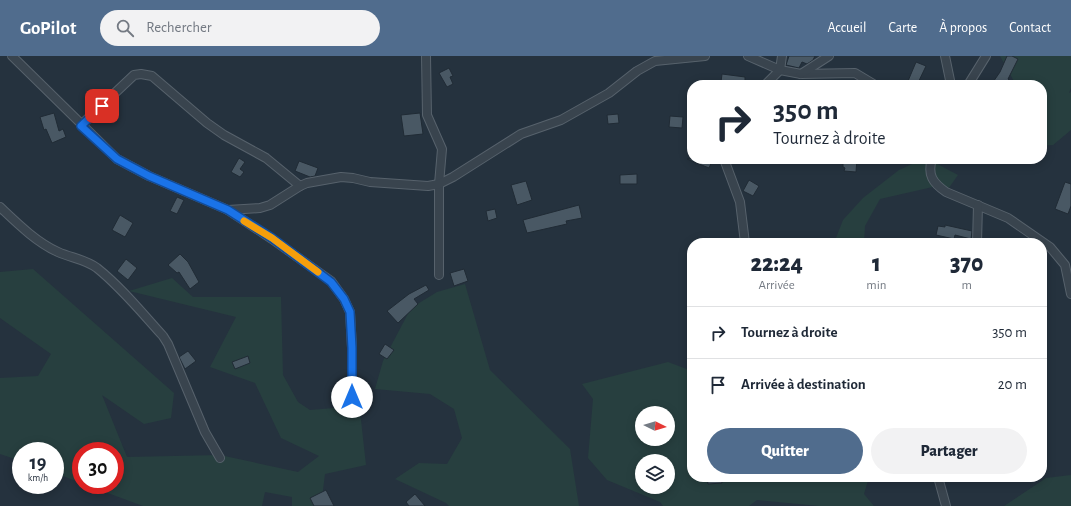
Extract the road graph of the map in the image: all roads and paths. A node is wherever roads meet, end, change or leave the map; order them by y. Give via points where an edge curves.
1 (12, 56) edge
2 (426, 56) edge
3 (705, 56) edge
4 (748, 56) edge
5 (782, 56) edge
6 (829, 56) edge
7 (945, 56) edge
8 (986, 56) edge
9 (683, 57) edge
10 (780, 70) junction
11 (801, 74) junction
12 (769, 80) edge
13 (867, 80) edge
14 (950, 80) edge
15 (971, 80) edge
16 (81, 126) junction
17 (726, 164) edge
18 (931, 164) edge
19 (439, 184) junction
20 (300, 186) junction
21 (978, 205) junction
22 (0, 206) edge
23 (228, 210) junction
24 (745, 238) edge
25 (977, 238) edge
26 (1037, 238) edge
27 (1047, 245) edge
28 (439, 275) dead end
29 (1071, 294) edge
30 (352, 397) dead end
31 (220, 458) dead end
32 (939, 482) edge
33 (946, 506) edge

1 - 16 street
2 - 19 street via 427,115 442,149
3 - 9 street
4 - 10 street
5 - 10 street
6 - 11 street
7 - 14 street
8 - 15 street
9 - 19 street via 655,61 637,71 609,93 560,120 521,134
10 - 11 street
10 - 12 street
11 - 13 street via 855,73
16 - 20 street via 134,75 152,76 207,123 266,158
16 - 23 street via 117,159 149,176
17 - 24 street via 740,202
18 - 21 street via 932,178 937,186
19 - 20 street via 428,186 370,182 341,177
19 - 28 street
20 - 23 street via 270,205
21 - 25 street
21 - 26 street via 1008,218
22 - 31 street via 49,247 87,261 97,268 163,336 205,432
23 - 30 street via 272,238 331,282 344,299 350,312
27 - 29 street via 1064,266
32 - 33 street

